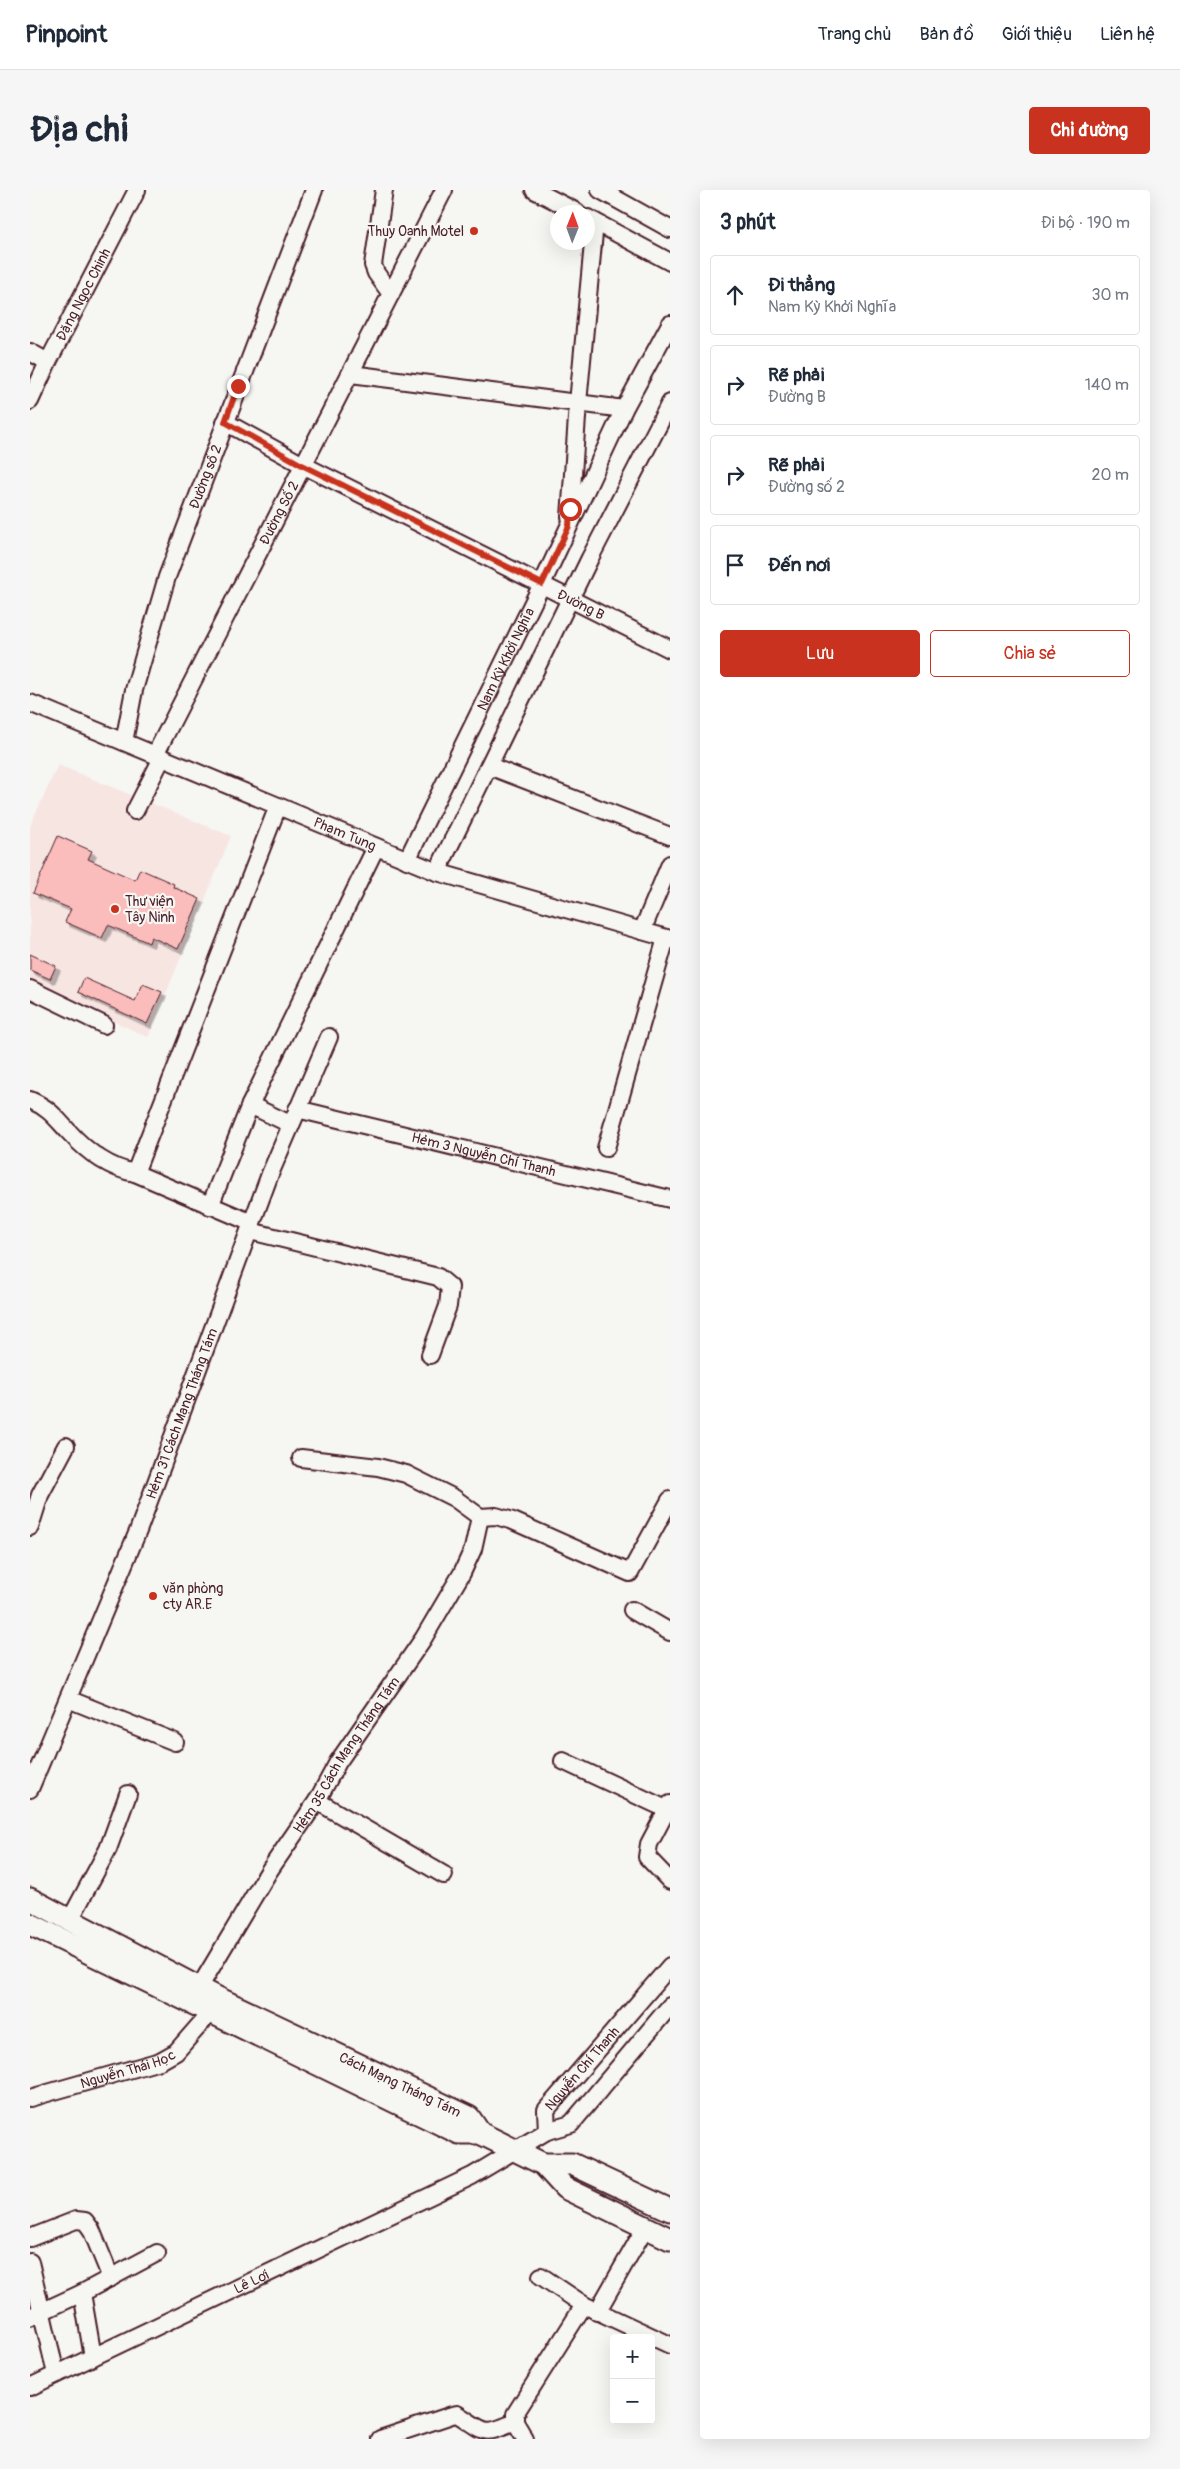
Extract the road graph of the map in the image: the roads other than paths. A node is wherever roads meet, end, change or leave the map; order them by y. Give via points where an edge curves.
1 (137, 190) edge
2 (314, 190) edge
3 (384, 190) edge
4 (444, 190) edge
5 (534, 190) edge
6 (600, 190) edge
7 (563, 205) edge
8 (595, 222) edge
9 (670, 229) edge
10 (589, 250) edge
11 (670, 262) edge
12 (391, 294) junction
13 (670, 324) edge
14 (30, 352) edge
15 (48, 362) junction
16 (352, 374) junction
17 (30, 400) edge
18 (578, 403) junction
19 (624, 409) junction
20 (668, 410) edge
21 (225, 422) junction
22 (302, 465) junction
23 (569, 526) junction
24 (542, 584) junction
25 (570, 598) junction
26 (670, 649) edge
27 (30, 702) edge
28 (124, 742) junction
29 (159, 757) junction
30 (489, 766) junction
31 (278, 806) junction
32 (135, 811) dead end
33 (670, 836) edge
34 (376, 847) junction
35 (407, 860) junction
36 (670, 864) edge
37 (437, 872) junction
38 (642, 931) junction
39 (668, 939) edge
40 (30, 989) edge
41 (104, 1025) dead end
42 (329, 1037) dead end
43 (30, 1100) edge
44 (250, 1105) junction
45 (297, 1109) junction
46 (290, 1124) junction
47 (606, 1148) dead end
48 (135, 1173) junction
49 (670, 1199) edge
50 (210, 1206) junction
51 (251, 1227) junction
52 (430, 1355) dead end
53 (66, 1446) dead end
54 (302, 1458) dead end
55 (670, 1500) edge
56 (480, 1517) junction
57 (30, 1527) edge
58 (632, 1610) dead end
59 (670, 1632) edge
60 (68, 1699) junction
61 (175, 1742) dead end
62 (562, 1761) dead end
63 (30, 1789) edge
64 (128, 1794) dead end
65 (317, 1801) junction
66 (668, 1806) edge
67 (444, 1875) dead end
68 (670, 1881) edge
69 (30, 1898) edge
70 (70, 1920) junction
71 (30, 1924) edge
72 (670, 1966) edge
73 (199, 1988) junction
74 (214, 2005) junction
75 (670, 2006) edge
76 (30, 2098) edge
77 (547, 2131) junction
78 (514, 2151) junction
79 (543, 2164) junction
80 (670, 2210) edge
81 (645, 2228) junction
82 (30, 2238) edge
83 (670, 2239) edge
84 (157, 2253) dead end
85 (30, 2262) edge
86 (541, 2276) dead end
87 (111, 2278) junction
88 (82, 2293) junction
89 (590, 2308) junction
90 (36, 2314) edge
91 (670, 2345) edge
92 (93, 2357) junction
93 (56, 2374) junction
94 (30, 2387) edge
95 (515, 2422) junction
96 (380, 2439) edge
97 (524, 2439) edge

1 - 15 street, Đặng Ngọc Chinh
2 - 21 street, Đường số 2
3 - 12 street via 373,265
4 - 12 street, Đường Số 2
5 - 7 street
6 - 9 street
8 - 11 street
10 - 18 street
12 - 16 street, Đường Số 2
13 - 19 street, Nam Kỳ Khởi Nghĩa
14 - 15 street
15 - 17 street, Đặng Ngọc Chinh
16 - 18 street
16 - 22 street, Đường Số 2
18 - 19 street
18 - 23 street
19 - 23 street, Nam Kỳ Khởi Nghĩa
20 - 25 street
21 - 22 street, Đường B
21 - 28 street, Đường số 2 via 167,577 134,690
22 - 24 street, Đường B
22 - 29 street, Đường Số 2
23 - 24 street, Nam Kỳ Khởi Nghĩa
24 - 25 street, Đường B
24 - 35 street, Nam Kỳ Khởi Nghĩa
25 - 26 street, Đường B
25 - 30 street
27 - 28 street, Phạm Tung
28 - 29 street, Phạm Tung
29 - 31 street, Phạm Tung
29 - 32 street, Đường Số 2
30 - 33 street
30 - 37 street
31 - 34 street, Phạm Tung
31 - 48 street
34 - 35 street, Phạm Tung
34 - 44 street
35 - 37 street, Phạm Tung
36 - 38 street
37 - 38 street, Phạm Tung
38 - 39 street, Phạm Tung
39 - 47 street
40 - 41 street
42 - 45 street, Hẻm 31 Cách Mạng Tháng Tám
43 - 48 street via 54,1114 104,1163
44 - 46 street
44 - 50 street
45 - 46 street, Hẻm 31 Cách Mạng Tháng Tám
45 - 49 street, Hẻm 3 Nguyễn Chí Thanh
46 - 51 street, Hẻm 31 Cách Mạng Tháng Tám
48 - 50 street
50 - 51 street
51 - 52 street via 438,1277 450,1287 448,1306
51 - 60 street, Hẻm 31 Cách Mạng Tháng Tám via 138,1530
53 - 57 street via 40,1495
54 - 56 street via 378,1467 406,1474 454,1498
55 - 56 street via 630,1573 513,1521 496,1516
56 - 65 street, Hẻm 35 Cách Mạng Tháng Tám via 473,1549 462,1573 423,1639 338,1762
58 - 59 street
60 - 61 street
60 - 63 street, Hẻm 31 Cách Mạng Tháng Tám
62 - 66 street
64 - 70 street via 108,1849
65 - 67 street
65 - 73 street, Hẻm 35 Cách Mạng Tháng Tám via 269,1871
66 - 68 street via 648,1844 648,1857
69 - 70 main road, Cách Mạng Tháng Tám
70 - 73 main road, Cách Mạng Tháng Tám
71 - 74 main road, Cách Mạng Tháng Tám
72 - 77 street, Nguyễn Chí Thanh via 546,2110
73 - 74 main road, Cách Mạng Tháng Tám
74 - 76 street, Nguyễn Thái Học via 176,2052 160,2061
74 - 78 main road, Cách Mạng Tháng Tám via 469,2116 480,2133
75 - 77 street, Nguyễn Chí Thanh via 571,2124
77 - 78 street, Lê Lợi
78 - 79 main road
78 - 92 street, Lê Lợi via 472,2176
79 - 80 main road via 572,2164
79 - 81 main road via 565,2188
81 - 83 main road
81 - 89 street
82 - 87 street via 76,2220 85,2221
84 - 87 street
85 - 90 street
86 - 89 street
87 - 88 street
88 - 90 street
88 - 92 street
89 - 91 street
89 - 95 street via 515,2414
90 - 93 street
92 - 93 street, Lê Lợi
93 - 94 street, Lê Lợi
95 - 96 street via 492,2432 483,2432 457,2414 452,2414
95 - 97 street

